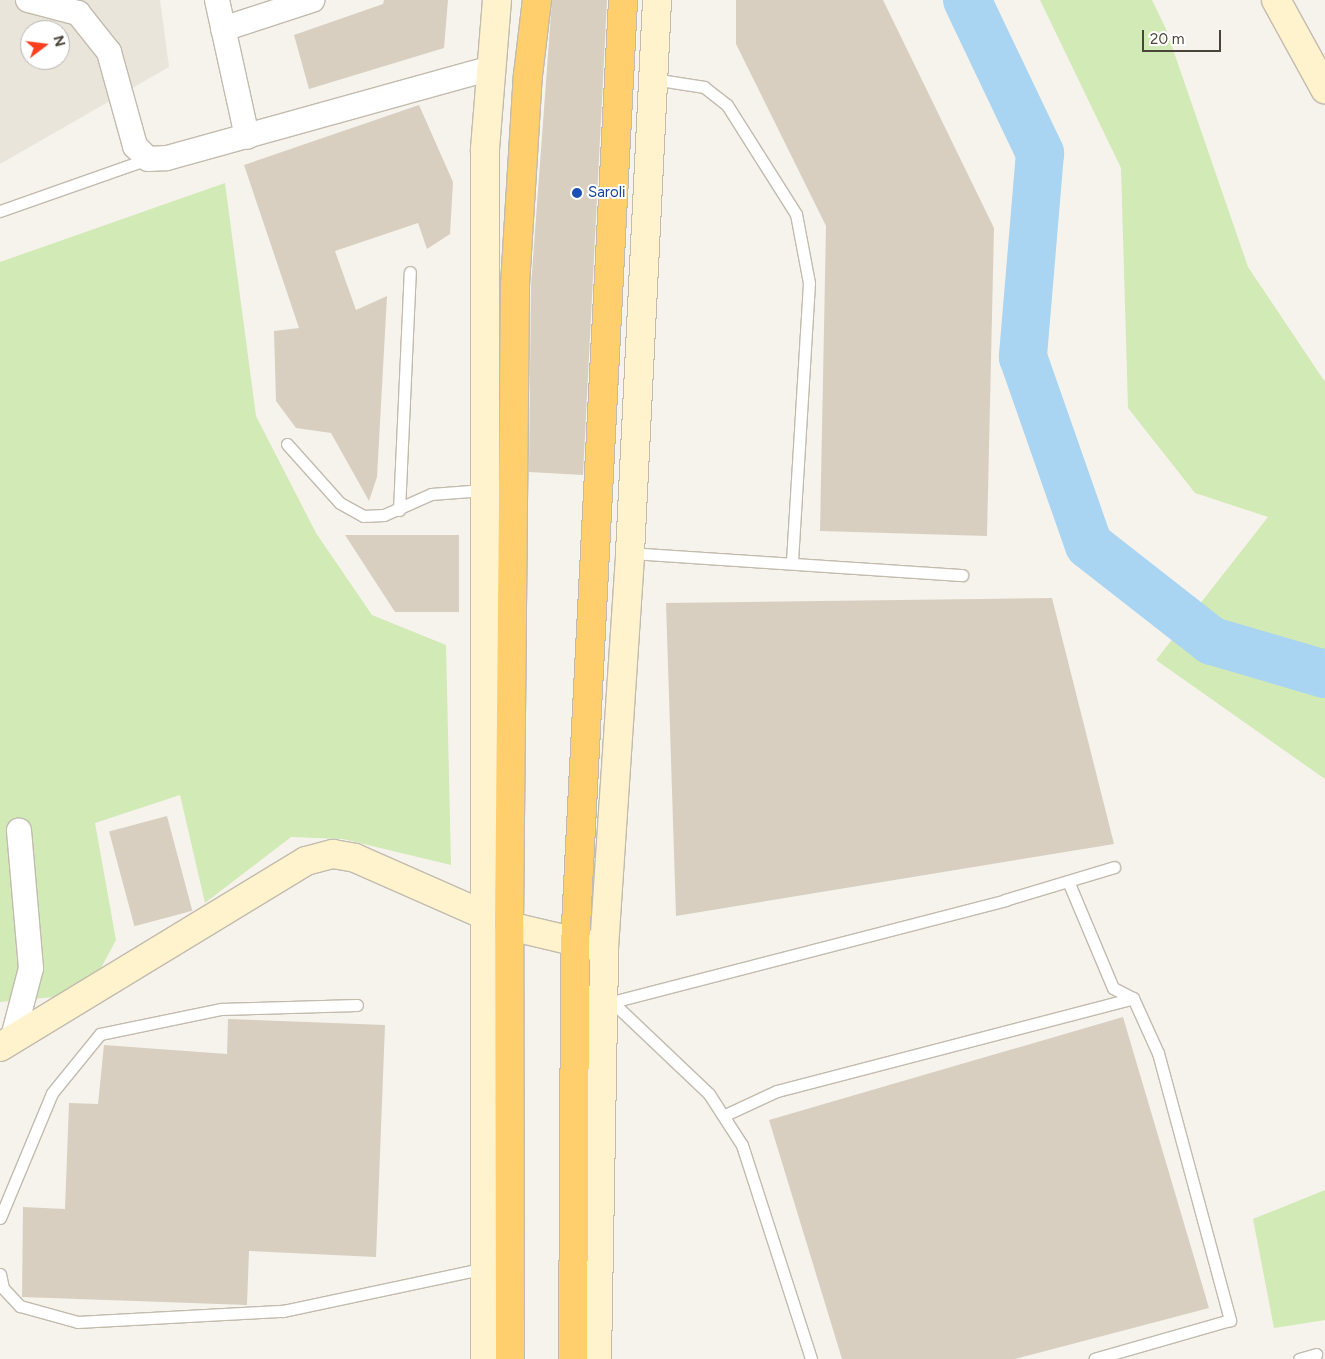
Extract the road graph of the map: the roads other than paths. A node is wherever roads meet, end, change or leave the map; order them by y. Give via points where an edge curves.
1 (28, 0) edge
2 (217, 0) edge
3 (312, 0) edge
4 (497, 0) edge
5 (537, 0) edge
6 (623, 0) edge
7 (658, 0) edge
8 (1276, 0) edge
9 (223, 30) junction
10 (488, 70) junction
11 (652, 79) junction
12 (1322, 79) edge
13 (247, 137) junction
14 (157, 159) junction
15 (0, 211) edge
16 (410, 272) dead end
17 (287, 444) dead end
18 (484, 490) junction
19 (399, 510) junction
20 (630, 553) junction
21 (792, 561) junction
22 (962, 575) dead end
23 (19, 831) dead end
24 (1114, 867) dead end
25 (1068, 881) junction
26 (484, 915) junction
27 (509, 926) junction
28 (575, 945) junction
29 (604, 948) junction
30 (608, 998) junction
31 (1133, 998) junction
32 (357, 1005) dead end
33 (6, 1044) edge
34 (726, 1115) junction
35 (0, 1218) edge
36 (484, 1268) junction
37 (0, 1274) edge
38 (1316, 1354) dead end
39 (485, 1359) edge
40 (510, 1359) edge
41 (573, 1359) edge
42 (597, 1359) edge
43 (811, 1359) edge
44 (1094, 1359) edge
45 (1299, 1359) edge

1 - 14 street via 78,13 109,52 135,146
2 - 9 street
3 - 9 street
4 - 10 street
5 - 27 highway via 528,75 516,285
6 - 28 highway
7 - 11 street
8 - 12 street
9 - 13 street
10 - 13 street
10 - 18 street
11 - 20 street
11 - 21 lane via 704,87 727,105 796,214 808,283
13 - 14 street
14 - 15 lane
16 - 19 lane
17 - 19 lane via 340,502 363,516
18 - 19 lane via 431,494
18 - 26 street
20 - 21 lane
20 - 29 street
21 - 22 lane
23 - 33 street via 31,968
24 - 25 lane
25 - 30 lane
25 - 31 lane via 1113,988
26 - 27 street
26 - 33 street via 355,858 333,854 306,861
26 - 36 street
27 - 28 street
27 - 40 highway
28 - 29 street
28 - 41 highway
29 - 30 street
30 - 34 lane via 710,1094
30 - 42 street
31 - 34 lane via 1012,1026 777,1091
31 - 44 lane via 1158,1053 1230,1320
32 - 35 lane via 220,1009 100,1034 52,1094
34 - 43 lane via 742,1146
36 - 37 lane via 283,1311 78,1322 20,1306 3,1288
36 - 39 street
38 - 45 lane

